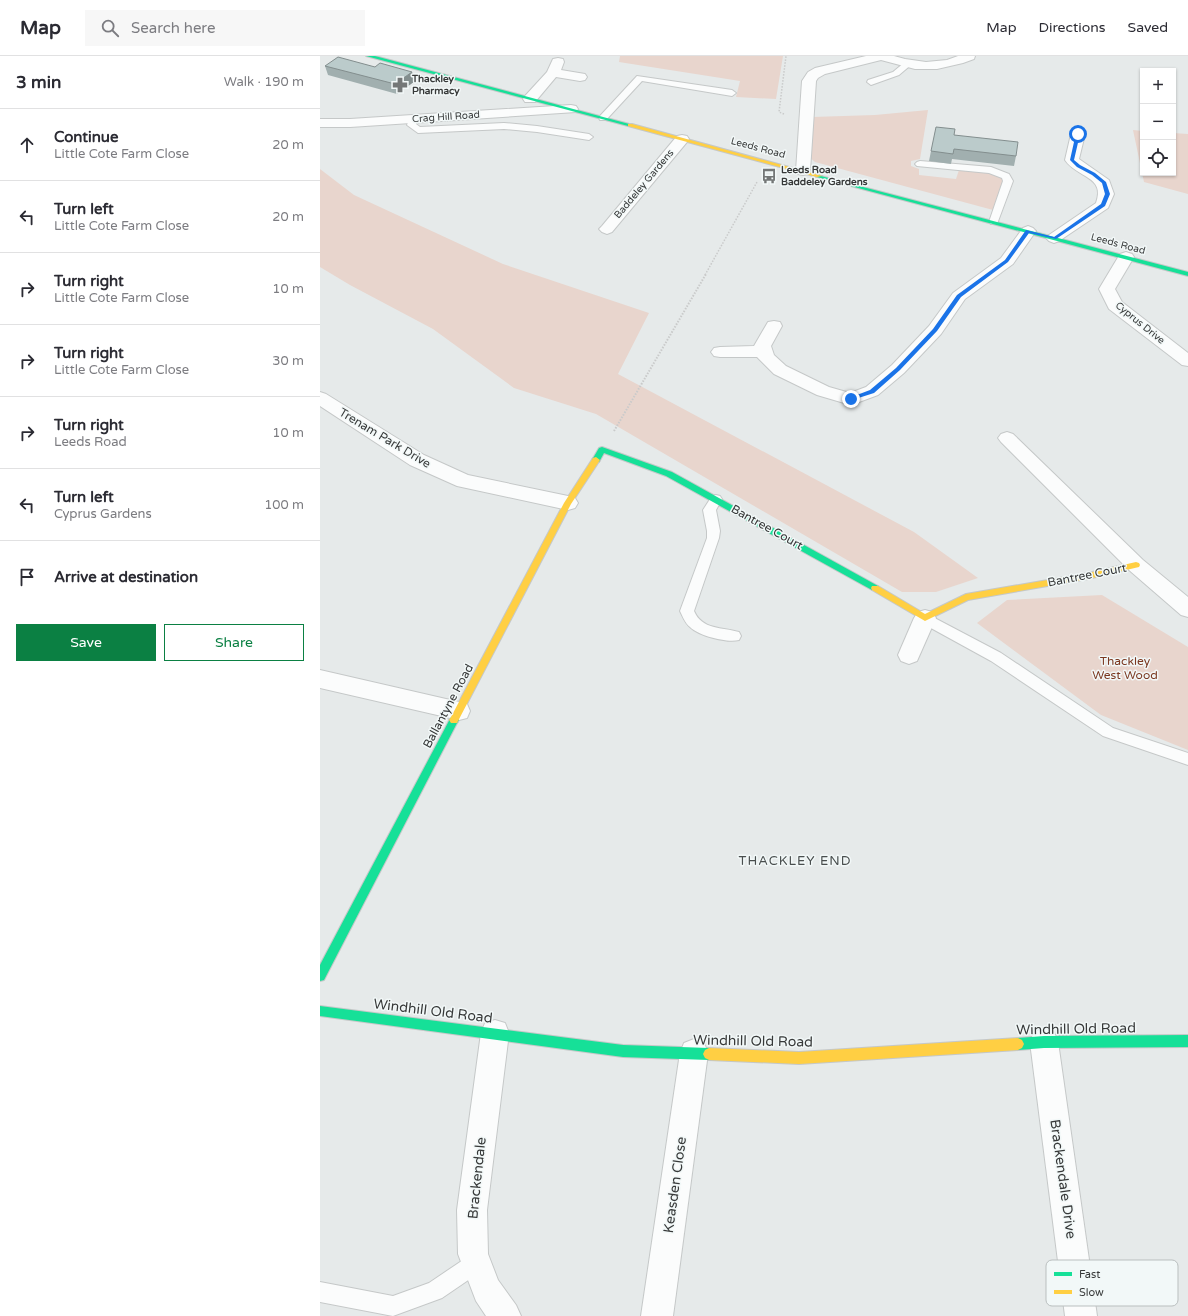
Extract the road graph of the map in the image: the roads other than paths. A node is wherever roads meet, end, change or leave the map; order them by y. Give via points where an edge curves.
1 (370, 56) edge
2 (882, 56) edge
3 (970, 56) edge
4 (908, 64) junction
5 (580, 77) dead end
6 (871, 82) dead end
7 (732, 93) dead end
8 (530, 99) junction
9 (571, 109) junction
10 (603, 118) junction
11 (413, 119) junction
12 (320, 123) edge
13 (1078, 134) dead end
14 (589, 137) dead end
15 (682, 139) junction
16 (920, 164) dead end
17 (803, 171) junction
18 (994, 222) junction
19 (607, 229) dead end
20 (1028, 231) junction
21 (1054, 238) junction
22 (1126, 257) junction
23 (1188, 274) edge
24 (774, 326) dead end
25 (763, 351) junction
26 (720, 352) dead end
27 (1188, 361) edge
28 (320, 398) edge
29 (1007, 438) dead end
30 (602, 450) joint
31 (716, 499) junction
32 (568, 503) junction
33 (1136, 565) junction
34 (1188, 609) edge
35 (925, 618) junction
36 (734, 636) dead end
37 (909, 655) dead end
38 (320, 679) edge
39 (459, 711) junction
40 (1188, 759) edge
41 (320, 976) edge
42 (320, 1010) edge
43 (495, 1033) junction
44 (1188, 1041) edge
45 (1044, 1042) junction
46 (694, 1054) junction
47 (1073, 1260) edge
48 (476, 1263) junction
49 (320, 1292) edge
50 (1080, 1306) edge
51 (505, 1316) edge
52 (656, 1316) edge
53 (1081, 1316) edge

1 - 8 street, Leeds Road
2 - 4 street
2 - 17 street via 813,75 809,81
3 - 4 street via 939,66
4 - 6 lane via 897,73
5 - 8 street via 556,67
7 - 10 lane via 640,78
8 - 9 street, Leeds Road
9 - 10 street, Leeds Road
9 - 11 street, Crag Hill Road
10 - 15 street, Leeds Road
11 - 12 street, Crag Hill Road
11 - 14 lane via 411,125 418,130 504,126
13 - 21 street via 1072,160 1104,183 1107,194 1103,205
15 - 17 street, Leeds Road
15 - 19 street, Baddeley Gardens
16 - 18 lane via 991,170 1006,176 1008,182
17 - 18 street, Leeds Road
18 - 20 street, Leeds Road
20 - 21 street, Leeds Road
20 - 25 street via 1007,261 959,296 935,330 898,369 872,391 851,399 823,391 780,370
21 - 22 street, Leeds Road
22 - 23 street, Leeds Road
22 - 27 street, Cyprus Drive via 1108,289 1115,305
24 - 25 street via 762,346
25 - 26 street
28 - 32 street, Trenam Park Drive via 418,460 464,481
29 - 33 street, Bantree Court
30 - 31 street, Bantree Court via 669,474
30 - 32 street, Ballantyne Road
31 - 35 street, Bantree Court
31 - 36 lane via 709,507 708,514 714,531 713,538 687,611 689,617 703,630
32 - 39 street, Ballantyne Road
33 - 34 street, Bantree Court
33 - 35 street, Bantree Court via 966,597
35 - 37 street
35 - 40 lane via 996,657 1108,732
38 - 39 street
39 - 41 street, Ballantyne Road
42 - 43 street, Windhill Old Road
43 - 46 street, Windhill Old Road via 623,1051
43 - 48 street, Brackendale via 472,1210 473,1254
44 - 45 street, Windhill Old Road
45 - 46 street, Windhill Old Road via 799,1058
45 - 47 street, Brackendale Drive
46 - 52 street, Keasden Close
48 - 49 lane via 435,1291 393,1306
48 - 51 street, Brackendale via 487,1290
50 - 53 street, Brackendale Drive

